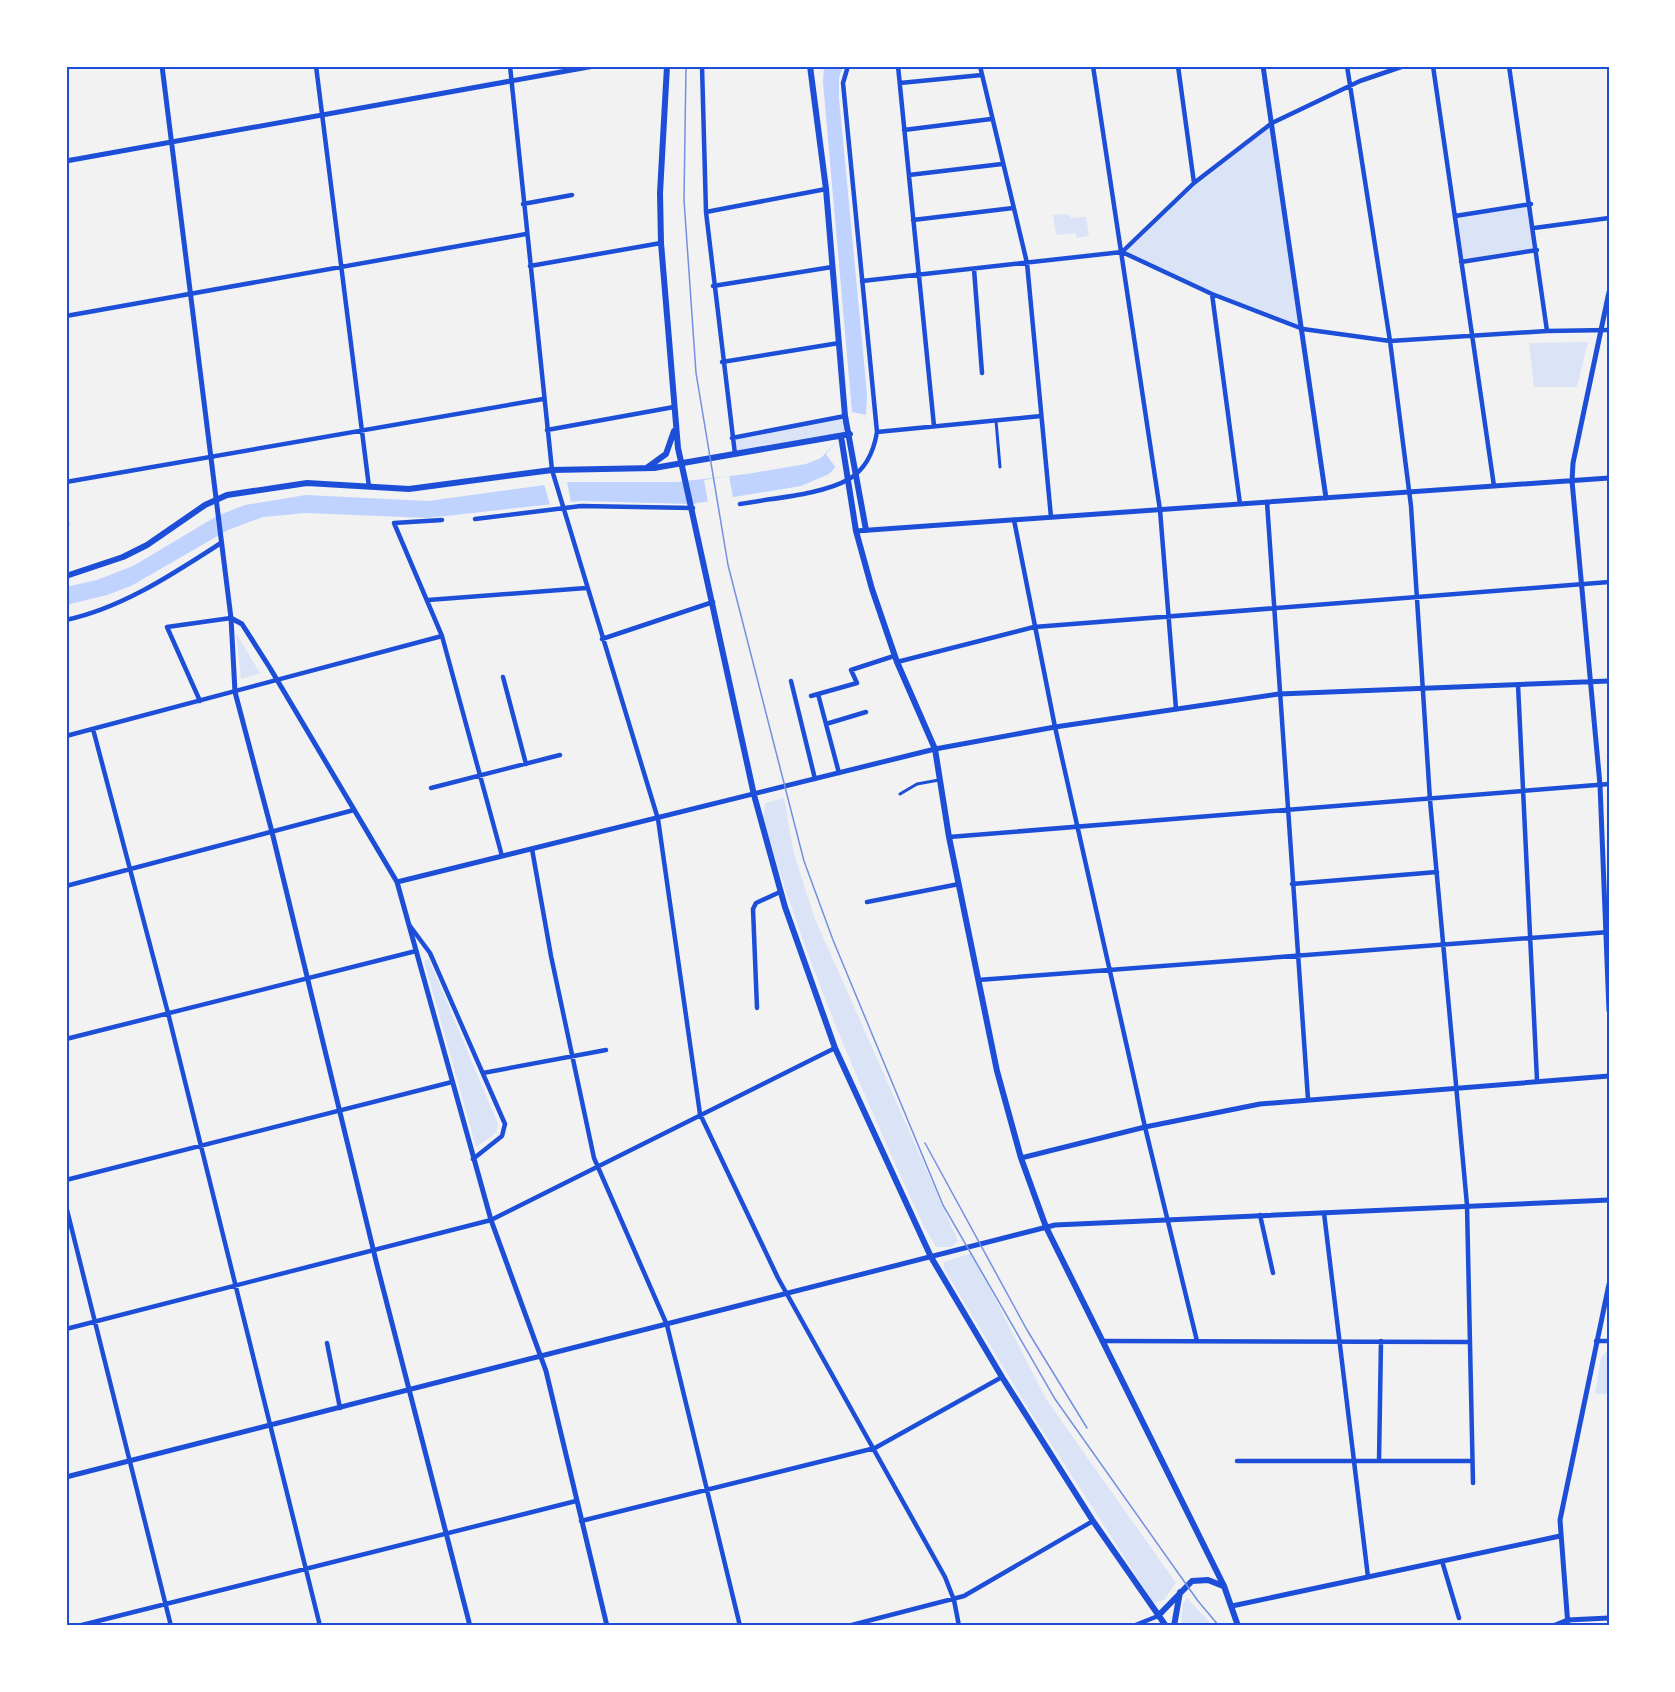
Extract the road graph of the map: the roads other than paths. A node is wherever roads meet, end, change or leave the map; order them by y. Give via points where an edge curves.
1 (162, 66) edge
2 (316, 66) edge
3 (510, 66) edge
4 (594, 66) edge
5 (667, 66) edge
6 (702, 66) edge
7 (810, 66) edge
8 (898, 66) edge
9 (980, 66) edge
10 (1093, 66) edge
11 (1178, 66) edge
12 (1263, 66) edge
13 (1347, 66) edge
14 (1404, 66) edge
15 (1433, 66) edge
16 (1509, 66) edge
17 (847, 67) edge
18 (982, 75) junction
19 (510, 81) junction
20 (900, 83) junction
21 (1350, 86) junction
22 (322, 115) junction
23 (991, 119) junction
24 (1272, 123) junction
25 (904, 129) junction
26 (171, 142) junction
27 (66, 161) edge
28 (1002, 165) junction
29 (909, 175) junction
30 (1194, 183) junction
31 (826, 189) junction
32 (572, 195) dead end
33 (523, 204) junction
34 (1531, 204) junction
35 (1013, 208) junction
36 (706, 212) junction
37 (1455, 216) junction
38 (1609, 218) edge
39 (913, 220) junction
40 (1534, 228) junction
41 (526, 234) junction
42 (661, 243) junction
43 (1537, 250) junction
44 (1122, 252) junction
45 (1461, 262) junction
46 (1027, 263) junction
47 (530, 266) junction
48 (343, 267) junction
49 (832, 267) junction
50 (974, 269) junction
51 (919, 274) junction
52 (862, 281) junction
53 (713, 286) junction
54 (1609, 292) edge
55 (189, 294) junction
56 (1212, 294) junction
57 (66, 316) edge
58 (1304, 329) junction
59 (1601, 330) junction
60 (1609, 330) edge
61 (1547, 331) junction
62 (1472, 336) junction
63 (1390, 341) junction
64 (839, 343) junction
65 (722, 362) junction
66 (982, 373) dead end
67 (543, 399) junction
68 (674, 407) junction
69 (845, 416) junction
70 (1041, 416) junction
71 (995, 420) junction
72 (675, 425) junction
73 (934, 426) junction
74 (547, 429) junction
75 (362, 430) junction
76 (876, 432) junction
77 (850, 434) junction
78 (841, 436) junction
79 (732, 438) junction
80 (735, 454) junction
81 (210, 457) junction
82 (680, 464) junction
83 (1000, 467) dead end
84 (645, 469) junction
85 (552, 470) junction
86 (852, 476) junction
87 (1609, 478) edge
88 (1572, 481) junction
89 (66, 482) edge
90 (1494, 486) junction
91 (369, 487) junction
92 (1409, 492) junction
93 (1326, 498) junction
94 (216, 499) junction
95 (1267, 502) junction
96 (740, 504) dead end
97 (1240, 504) junction
98 (561, 505) junction
99 (692, 506) junction
100 (1160, 510) junction
101 (66, 517) edge
102 (1051, 517) junction
103 (475, 519) dead end
104 (442, 520) dead end
105 (1014, 520) junction
106 (67, 524) edge
107 (861, 530) junction
108 (221, 543) junction
109 (66, 576) edge
110 (1609, 582) edge
111 (1580, 583) junction
112 (586, 588) junction
113 (1417, 596) junction
114 (428, 600) junction
115 (712, 602) junction
116 (1272, 607) junction
117 (1168, 615) junction
118 (231, 618) junction
119 (66, 620) edge
120 (1034, 627) junction
121 (442, 636) junction
122 (602, 639) junction
123 (896, 659) junction
124 (503, 677) dead end
125 (277, 680) junction
126 (791, 681) dead end
127 (1609, 681) edge
128 (1590, 682) junction
129 (1518, 685) junction
130 (1422, 688) junction
131 (235, 692) junction
132 (819, 694) junction
133 (1279, 694) junction
134 (811, 696) dead end
135 (200, 701) junction
136 (1176, 709) junction
137 (866, 712) dead end
138 (826, 724) junction
139 (1055, 727) junction
140 (93, 729) junction
141 (66, 736) edge
142 (935, 749) junction
143 (560, 755) dead end
144 (526, 764) junction
145 (839, 773) junction
146 (478, 776) junction
147 (816, 779) junction
148 (940, 780) junction
149 (1609, 784) edge
150 (1600, 785) junction
151 (431, 788) dead end
152 (1523, 792) junction
153 (900, 794) dead end
154 (754, 795) junction
155 (1430, 800) junction
156 (354, 810) junction
157 (1287, 812) junction
158 (658, 819) junction
159 (1078, 827) junction
160 (272, 832) junction
161 (949, 837) junction
162 (532, 849) junction
163 (502, 856) junction
164 (130, 869) junction
165 (1437, 872) junction
166 (397, 882) junction
167 (958, 884) junction
168 (1292, 884) junction
169 (66, 886) edge
170 (780, 892) junction
171 (867, 902) dead end
172 (409, 925) junction
173 (1608, 932) edge
174 (1530, 938) junction
175 (1444, 943) junction
176 (416, 951) junction
177 (1297, 955) junction
178 (1111, 969) junction
179 (307, 977) junction
180 (978, 980) junction
181 (756, 1008) dead end
182 (1609, 1011) edge
183 (168, 1013) junction
184 (66, 1039) edge
185 (835, 1048) junction
186 (606, 1050) dead end
187 (572, 1056) junction
188 (483, 1073) junction
189 (1609, 1076) edge
190 (1537, 1080) junction
191 (452, 1082) junction
192 (1457, 1087) junction
193 (1308, 1098) junction
194 (340, 1110) junction
195 (700, 1114) junction
196 (1145, 1127) junction
197 (200, 1146) junction
198 (1021, 1158) junction
199 (473, 1159) junction
200 (596, 1167) junction
201 (66, 1180) edge
202 (1609, 1200) edge
203 (1467, 1205) junction
204 (66, 1206) edge
205 (1324, 1213) junction
206 (1260, 1215) junction
207 (1167, 1219) junction
208 (491, 1220) junction
209 (1046, 1227) junction
210 (374, 1251) junction
211 (931, 1257) junction
212 (1273, 1273) dead end
213 (1609, 1284) edge
214 (235, 1286) junction
215 (787, 1294) junction
216 (94, 1322) junction
217 (667, 1325) junction
218 (66, 1329) edge
219 (1102, 1341) junction
220 (1197, 1341) junction
221 (1341, 1341) junction
222 (1381, 1341) junction
223 (1596, 1341) junction
224 (1609, 1341) edge
225 (1469, 1342) junction
226 (327, 1343) dead end
227 (541, 1356) junction
228 (1002, 1377) junction
229 (410, 1390) junction
230 (340, 1408) junction
231 (269, 1426) junction
232 (875, 1448) junction
233 (130, 1461) junction
234 (1238, 1461) dead end
235 (1354, 1461) junction
236 (1379, 1461) junction
237 (1472, 1461) junction
238 (66, 1477) edge
239 (1473, 1483) dead end
240 (707, 1491) junction
241 (576, 1501) junction
242 (581, 1521) junction
243 (1093, 1521) junction
244 (446, 1532) junction
245 (1560, 1536) junction
246 (1442, 1561) junction
247 (305, 1567) junction
248 (1368, 1577) junction
249 (1224, 1586) junction
250 (1181, 1589) junction
251 (954, 1600) junction
252 (165, 1603) junction
253 (1232, 1606) junction
254 (1158, 1616) junction
255 (1459, 1618) dead end
256 (1609, 1618) edge
257 (1568, 1623) edge
258 (78, 1626) edge
259 (171, 1626) edge
260 (320, 1626) edge
261 (470, 1626) edge
262 (607, 1626) edge
263 (740, 1626) edge
264 (849, 1626) edge
265 (959, 1626) edge
266 (1133, 1626) edge
267 (1166, 1626) edge
268 (1174, 1626) edge
269 (1238, 1626) edge
270 (1552, 1626) edge

1 - 26 street
2 - 22 street
3 - 19 street
4 - 19 street
5 - 42 main road
6 - 36 street
7 - 31 main road
8 - 20 street
9 - 18 street
10 - 44 street
11 - 30 street
12 - 24 street
13 - 21 street
14 - 21 street
15 - 37 street
16 - 34 street
17 - 52 street via 843,83
18 - 20 street
18 - 23 street
19 - 22 street
19 - 33 street
20 - 25 street
21 - 24 street
21 - 63 street
22 - 26 street
22 - 48 street
23 - 25 street
23 - 28 street
24 - 30 street
24 - 58 street
25 - 29 street
26 - 27 street
26 - 55 street
28 - 29 street
28 - 35 street
29 - 39 street
30 - 44 street
31 - 36 street
31 - 49 main road
32 - 33 street
33 - 41 street
34 - 37 street
34 - 40 street
35 - 39 street
35 - 46 street
36 - 53 street
37 - 45 street
38 - 40 street
39 - 51 street
40 - 43 street
41 - 47 street
41 - 48 street
42 - 47 street
42 - 68 main road
43 - 45 street
43 - 61 street
44 - 46 street
44 - 56 street
44 - 100 street
45 - 62 street
46 - 50 street
46 - 70 street
47 - 67 street
48 - 55 street
48 - 75 street
49 - 53 street
49 - 64 main road
50 - 51 street
50 - 66 street
51 - 52 street
51 - 73 street
52 - 76 street
53 - 65 street
54 - 59 street
55 - 57 street
55 - 81 street
56 - 58 street
56 - 97 street
58 - 63 street
58 - 93 street
59 - 60 street
59 - 61 street
59 - 88 street
61 - 62 street
62 - 63 street
62 - 90 street
63 - 92 street
64 - 65 street
64 - 69 main road
65 - 79 street
67 - 74 street
67 - 75 street
68 - 72 main road
68 - 74 street
69 - 77 main road
69 - 79 street
70 - 71 street
70 - 102 street
71 - 73 street
71 - 83 street
72 - 82 main road
72 - 84 main road via 666,454
73 - 76 street
74 - 85 street
75 - 81 street
75 - 91 street
76 - 86 street via 870,454
77 - 78 main road
77 - 86 main road
78 - 80 main road
78 - 86 main road
79 - 80 street
80 - 82 main road
81 - 89 street
81 - 94 street
82 - 84 main road
82 - 99 main road
84 - 85 main road
85 - 91 main road via 423,488
85 - 98 street
86 - 96 street via 819,489
86 - 107 main road
87 - 88 street
88 - 90 street
88 - 111 street
90 - 92 street
91 - 94 main road via 300,484
92 - 93 street
92 - 113 street
93 - 95 street
94 - 108 street
94 - 109 main road via 147,545
95 - 97 street
95 - 116 street
97 - 100 street
98 - 99 street
98 - 103 street
98 - 112 street
99 - 115 main road
100 - 102 street
100 - 117 street
101 - 106 street
102 - 105 street
104 - 114 street via 394,523
105 - 107 street
105 - 120 street
107 - 123 main road
108 - 118 street
108 - 119 street via 130,597
110 - 111 street
111 - 113 street
111 - 128 street
112 - 114 street
112 - 122 street
113 - 116 street
113 - 130 street
114 - 121 street
115 - 122 street
115 - 154 main road
116 - 117 street
116 - 133 street
117 - 120 street
117 - 136 street
118 - 125 street via 242,624
118 - 131 street
118 - 135 street via 167,627
120 - 123 street
120 - 139 street
121 - 125 street
121 - 146 street
122 - 158 street
123 - 132 street via 851,670 856,683
123 - 142 main road
124 - 144 street
125 - 131 street
125 - 156 street
126 - 147 street
127 - 128 street
128 - 129 street
128 - 150 street
129 - 130 street
129 - 152 street
130 - 133 street
130 - 155 street
131 - 135 street
131 - 160 street
132 - 134 street
132 - 138 street
133 - 136 street
133 - 157 street
135 - 140 street
136 - 139 street
137 - 138 street
138 - 145 street
139 - 142 street
139 - 159 street
140 - 141 street
140 - 164 street
142 - 145 street
142 - 148 main road
143 - 144 street
144 - 146 street
145 - 147 street
146 - 151 street
146 - 163 street
147 - 154 street
148 - 153 street via 917,784
148 - 161 main road
149 - 150 street
150 - 152 street
150 - 173 street
152 - 155 street
152 - 174 street
154 - 158 street
154 - 170 main road
155 - 157 street
155 - 165 street
156 - 160 street
156 - 166 street
157 - 159 street
157 - 168 street
158 - 162 street
158 - 195 street
159 - 161 street
159 - 178 street
160 - 164 street
160 - 179 street
161 - 167 main road
162 - 163 street
162 - 187 street
163 - 166 street
164 - 169 street
164 - 183 street
165 - 168 street
165 - 175 street
166 - 172 street
167 - 171 street
167 - 180 main road
168 - 177 street
170 - 181 street via 756,903 753,909
170 - 185 main road
172 - 176 street
172 - 188 street via 430,953
173 - 174 street
173 - 182 street
174 - 175 street
174 - 190 street
175 - 177 street
175 - 192 street
176 - 179 street
176 - 191 street
177 - 178 street
177 - 193 street
178 - 180 street
178 - 196 street
179 - 183 street
179 - 194 street
180 - 198 main road
183 - 184 street
183 - 197 street
185 - 195 street
185 - 211 main road
186 - 187 street
187 - 188 street
187 - 200 street
188 - 199 street via 505,1131
189 - 190 street
190 - 192 street
191 - 194 street
191 - 199 street
192 - 193 street
192 - 203 street
193 - 196 street via 1230,1108
194 - 197 street
194 - 210 street
195 - 200 street
195 - 215 street
196 - 198 street
196 - 207 street
197 - 201 street
197 - 214 street
198 - 209 main road
199 - 208 street
200 - 208 street
200 - 217 street
202 - 203 street
203 - 205 street
203 - 225 street
204 - 216 street
205 - 206 street
205 - 221 street
206 - 207 street
206 - 212 street
207 - 209 street
207 - 220 street
208 - 210 street
208 - 227 street
209 - 211 street
209 - 219 main road
210 - 214 street
210 - 229 street
211 - 215 street
211 - 228 main road
213 - 223 street
214 - 216 street
214 - 231 street
215 - 217 street
215 - 232 street
216 - 218 street
216 - 233 street
217 - 227 street
217 - 240 street
219 - 220 street
219 - 249 main road
220 - 221 street
221 - 222 street
221 - 235 street
222 - 225 street
222 - 236 street
223 - 224 street
223 - 245 street via 1562,1505
225 - 237 street
226 - 230 street
227 - 229 street
227 - 241 street
228 - 232 street
228 - 243 main road
229 - 230 street
229 - 244 street
230 - 231 street
231 - 233 street
231 - 247 street
232 - 240 street
232 - 251 street
233 - 238 street
233 - 252 street
234 - 235 street
235 - 236 street
235 - 248 street
236 - 237 street
237 - 239 street
240 - 242 street
240 - 263 street
241 - 242 street
241 - 244 street
242 - 262 street
243 - 251 street
243 - 254 main road
244 - 247 street
244 - 261 street
245 - 246 street
245 - 257 street
246 - 248 street
246 - 255 street
247 - 252 street
247 - 260 street
248 - 253 street
249 - 250 main road via 1200,1579
249 - 253 main road
250 - 254 main road
250 - 268 main road
251 - 264 street
251 - 265 street
252 - 258 street
252 - 259 street
253 - 269 main road
254 - 266 street
254 - 267 main road
256 - 257 street
257 - 270 street

